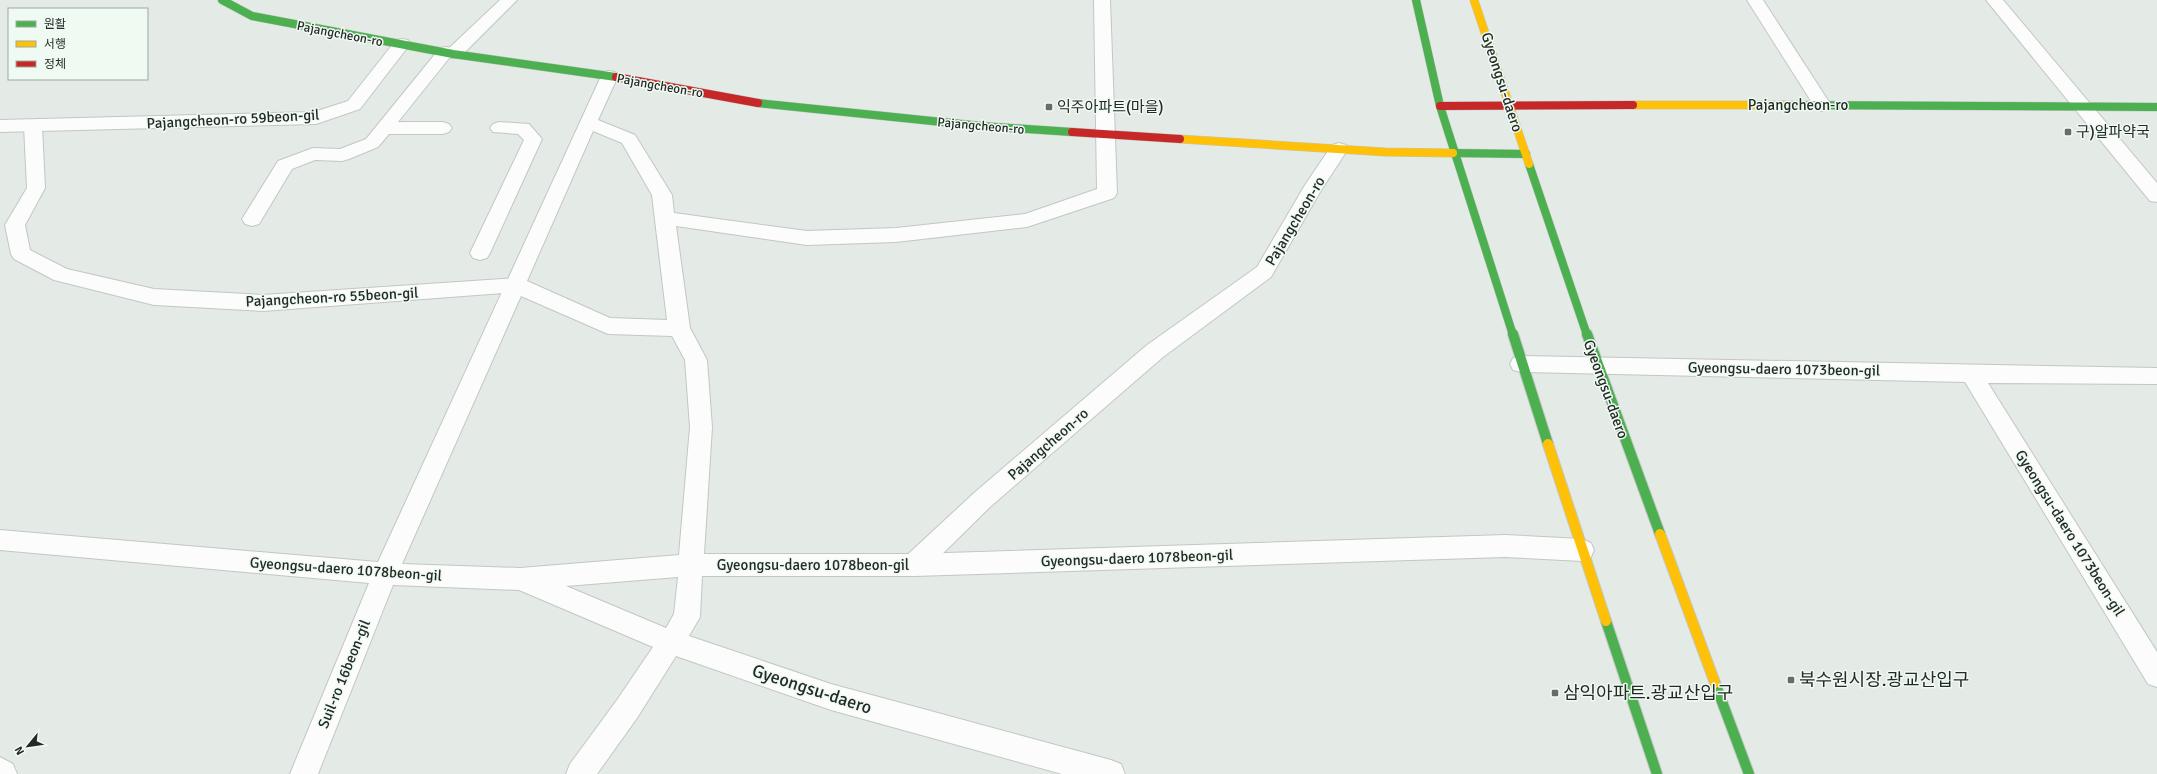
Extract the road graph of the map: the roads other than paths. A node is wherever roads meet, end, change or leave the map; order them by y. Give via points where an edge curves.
1 (222, 0) edge
2 (509, 0) edge
3 (1102, 0) edge
4 (1416, 0) edge
5 (1474, 0) edge
6 (1755, 0) edge
7 (1994, 0) edge
8 (402, 44) junction
9 (449, 53) junction
10 (609, 76) junction
11 (1822, 105) junction
12 (1440, 106) junction
13 (1509, 106) junction
14 (2082, 106) junction
15 (2157, 108) edge
16 (588, 122) junction
17 (0, 126) edge
18 (33, 126) junction
19 (384, 128) junction
20 (443, 128) dead end
21 (499, 128) dead end
22 (1104, 134) junction
23 (1339, 149) junction
24 (1455, 152) junction
25 (1526, 154) junction
26 (2157, 196) edge
27 (664, 218) junction
28 (252, 219) dead end
29 (480, 253) dead end
30 (516, 285) junction
31 (679, 328) junction
32 (1522, 364) junction
33 (1597, 365) junction
34 (1971, 374) junction
35 (2157, 376) edge
36 (0, 540) edge
37 (1582, 550) junction
38 (692, 565) junction
39 (914, 565) junction
40 (385, 574) junction
41 (520, 579) junction
42 (671, 642) junction
43 (2156, 673) edge
44 (0, 771) edge
45 (2, 774) edge
46 (304, 774) edge
47 (580, 774) edge
48 (1111, 774) edge
49 (1657, 774) edge
50 (1749, 774) edge

1 - 8 street, Pajangcheon-ro via 252,16
2 - 9 street
3 - 22 street
4 - 12 street
5 - 13 street, Gyeongsu-daero
6 - 11 street
7 - 14 street
8 - 9 street, Pajangcheon-ro
8 - 18 street, Pajangcheon-ro 59beon-gil via 354,105 316,118
9 - 10 street, Pajangcheon-ro
9 - 19 street
10 - 16 street
10 - 22 street, Pajangcheon-ro via 758,103 981,126
11 - 13 street, Pajangcheon-ro
11 - 14 street, Pajangcheon-ro
12 - 13 street, Pajangcheon-ro
12 - 24 street
13 - 25 street, Gyeongsu-daero
14 - 15 street, Pajangcheon-ro
14 - 26 street
16 - 27 street via 629,138 662,194
16 - 30 street
17 - 18 street, Pajangcheon-ro 59beon-gil
18 - 30 street, Pajangcheon-ro 55beon-gil via 36,188 15,225 21,254 61,275 154,297 263,303
19 - 20 street
19 - 28 street via 372,143 342,155 313,154 285,164
21 - 29 street via 524,128 533,139
22 - 23 street, Pajangcheon-ro
22 - 27 street via 1108,193 1027,220 896,235 807,238
23 - 24 street, Pajangcheon-ro
23 - 39 street, Pajangcheon-ro via 1264,272 1155,351 982,500
24 - 25 street, Pajangcheon-ro
24 - 32 street
25 - 33 street, Gyeongsu-daero
27 - 31 street
30 - 31 street, Pajangcheon-ro 55beon-gil via 608,326
30 - 40 street
31 - 38 street via 696,360 701,427
32 - 33 street, Gyeongsu-daero 1073beon-gil
32 - 37 street
33 - 34 street, Gyeongsu-daero 1073beon-gil
33 - 50 street, Gyeongsu-daero
34 - 35 street, Gyeongsu-daero 1073beon-gil
34 - 43 street, Gyeongsu-daero 1073beon-gil
36 - 40 street, Gyeongsu-daero 1078beon-gil
37 - 39 street, Gyeongsu-daero 1078beon-gil via 1505,546
37 - 49 street
38 - 39 street, Gyeongsu-daero 1078beon-gil
38 - 41 street, Gyeongsu-daero 1078beon-gil
38 - 42 street via 687,617
40 - 41 street, Gyeongsu-daero 1078beon-gil
40 - 46 street, Suil-ro 16beon-gil
41 - 42 street, Gyeongsu-daero
42 - 47 street
42 - 48 street, Gyeongsu-daero via 831,697
44 - 45 street

